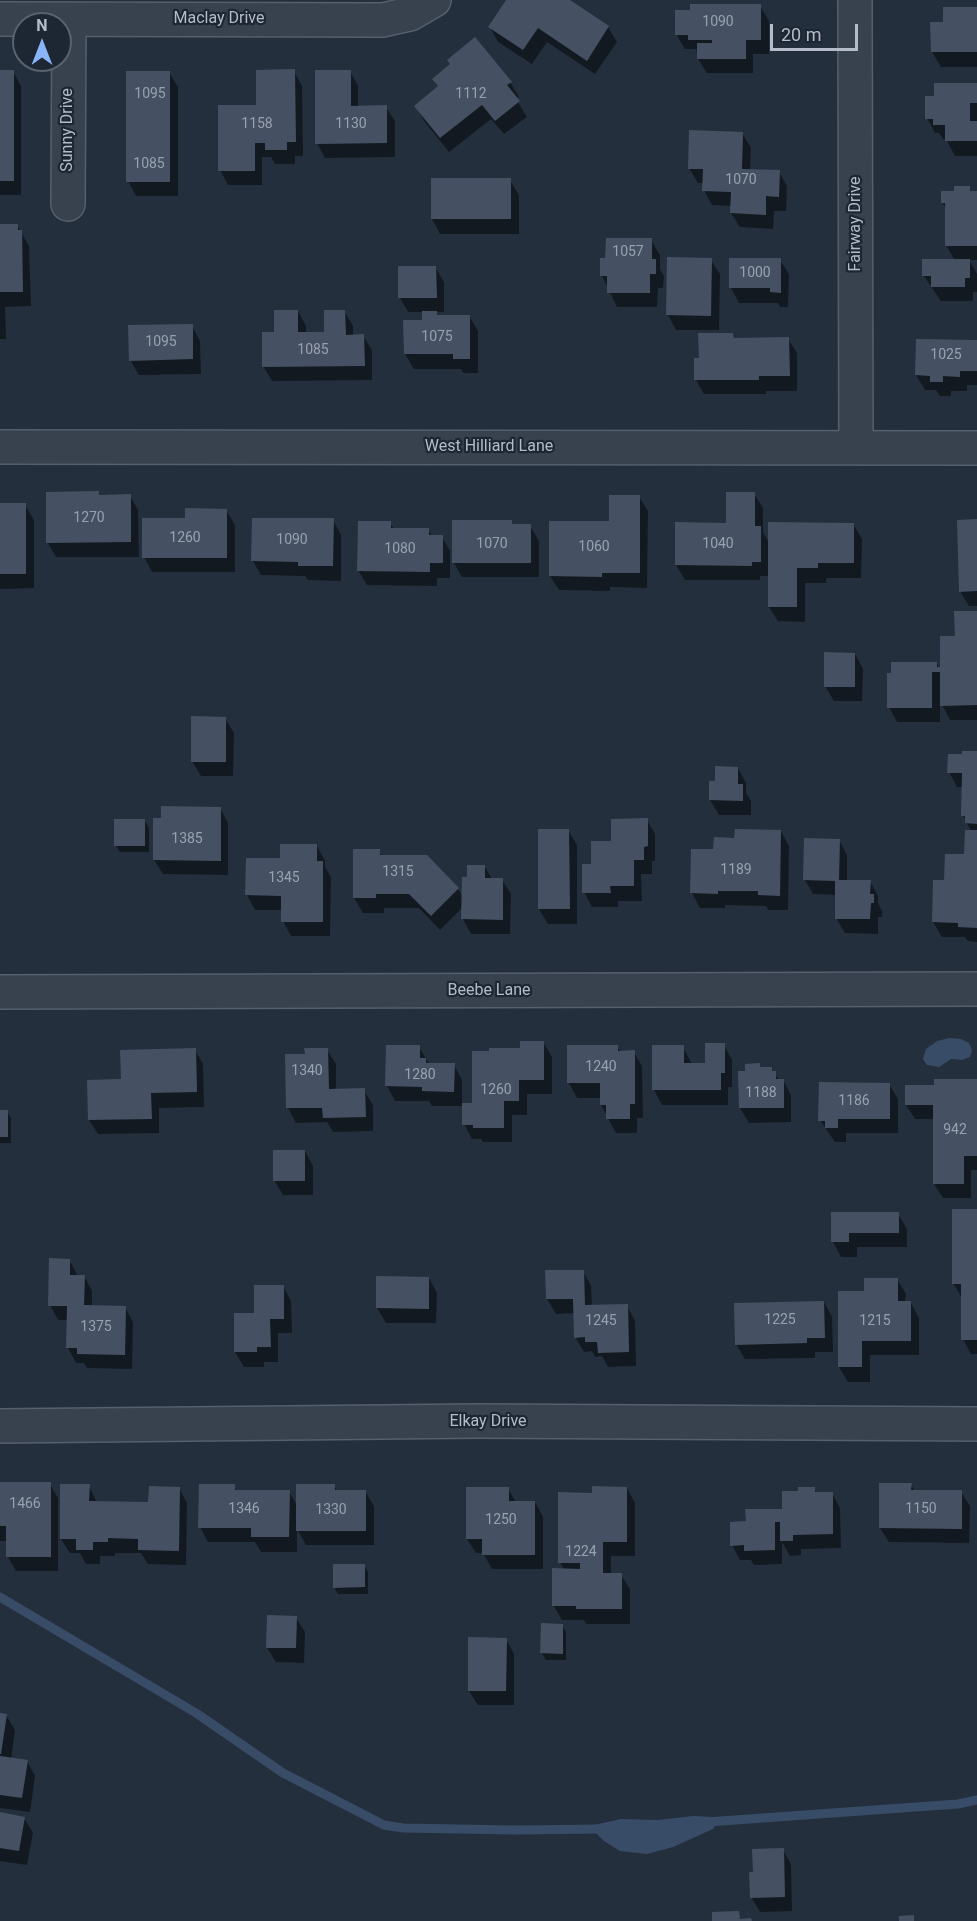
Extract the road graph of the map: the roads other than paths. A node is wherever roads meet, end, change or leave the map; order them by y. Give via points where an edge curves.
1 (434, 0) edge
2 (855, 0) edge
3 (72, 20) edge
4 (69, 72) edge
5 (68, 204) dead end
6 (0, 447) edge
7 (856, 448) junction
8 (977, 448) edge
9 (977, 989) edge
10 (0, 992) edge
11 (977, 1424) edge
12 (0, 1426) edge

1 - 3 street, Maclay Drive via 410,14 383,20
2 - 7 street, Fairway Drive
4 - 5 street, Sunny Drive
6 - 7 street, West Hilliard Lane
7 - 8 street, West Hilliard Lane
9 - 10 street, Beebe Lane
11 - 12 street, Elkay Drive via 478,1421

